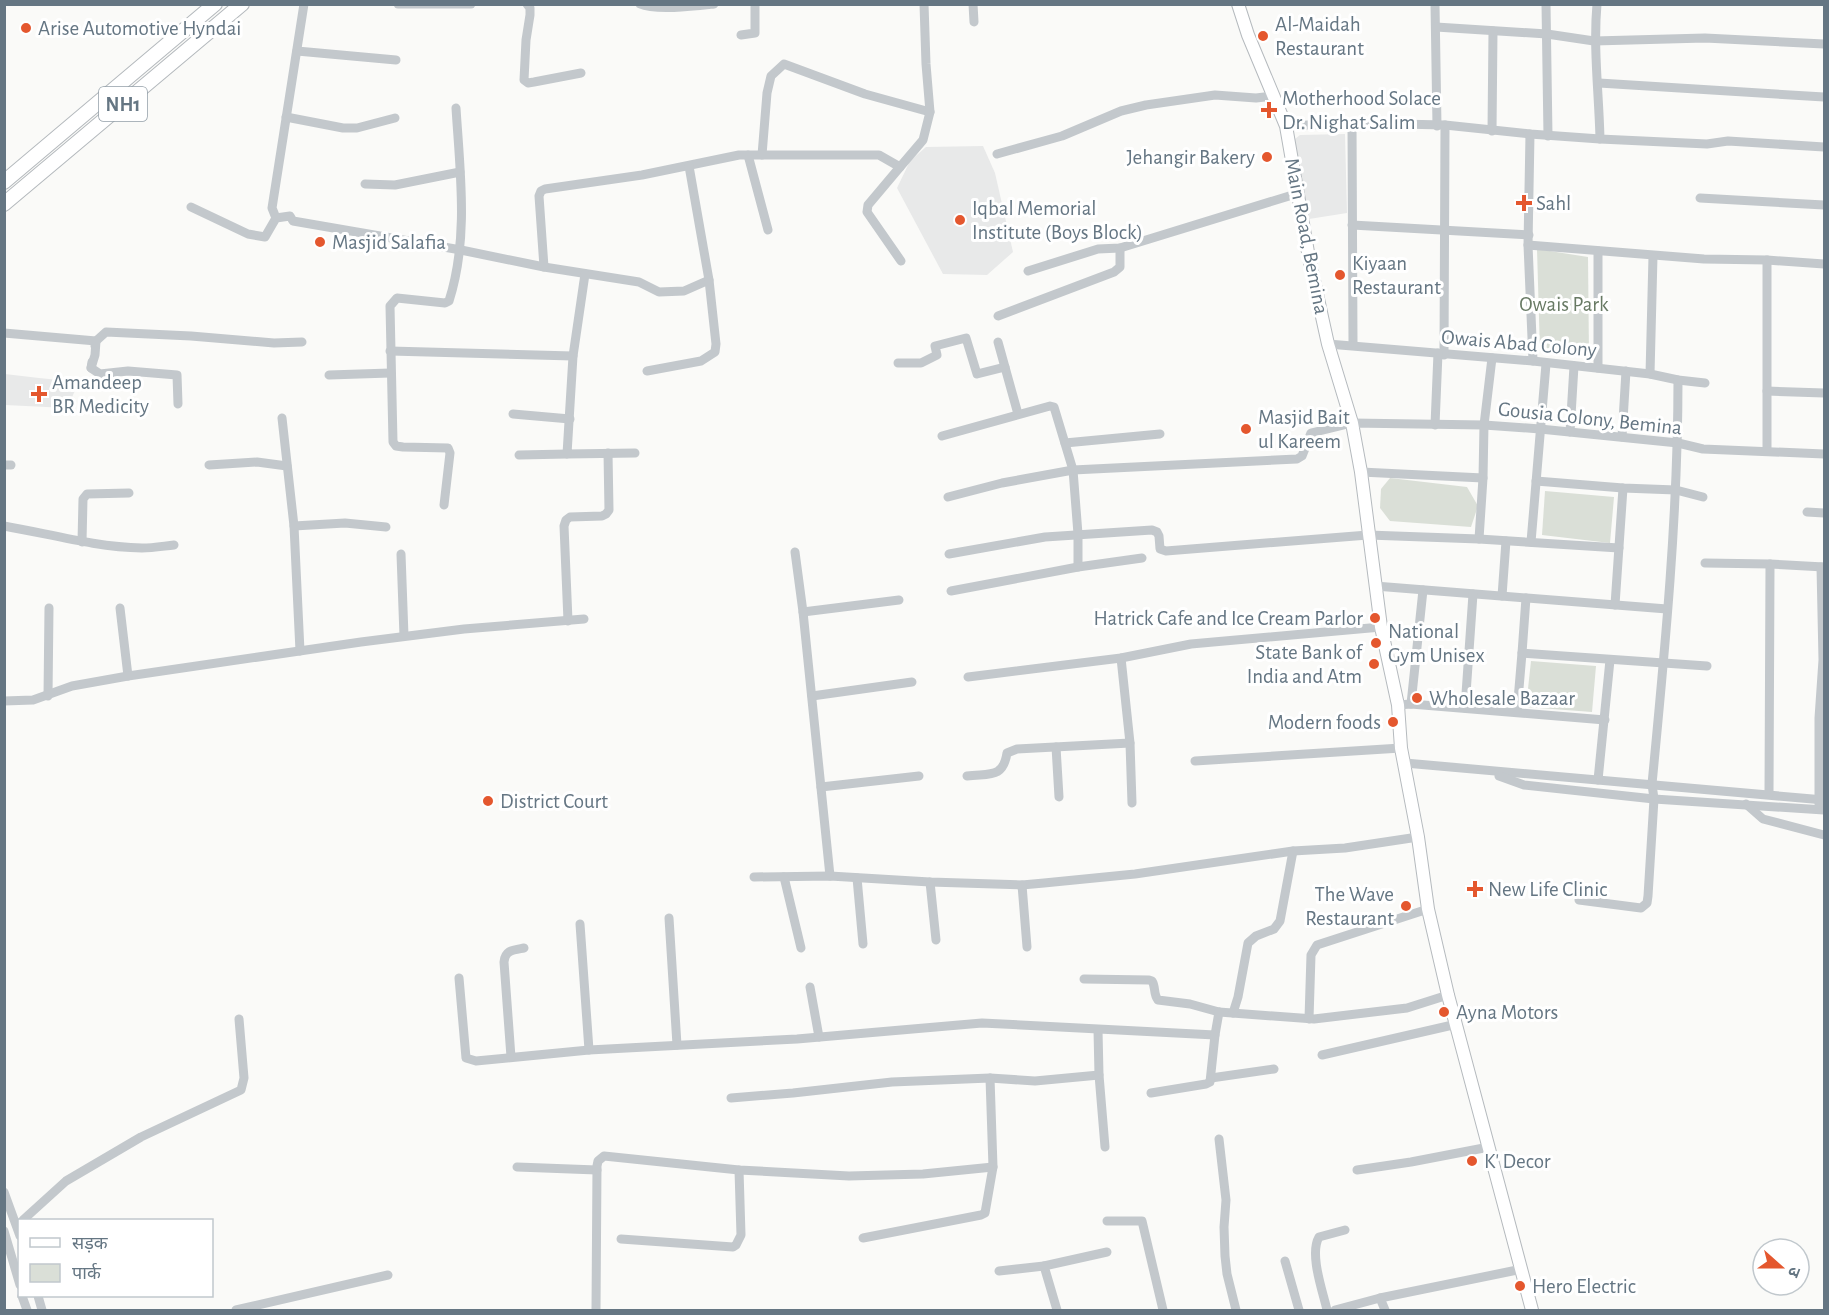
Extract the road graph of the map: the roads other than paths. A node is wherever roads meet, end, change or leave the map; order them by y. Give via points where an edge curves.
1 (215, 4) edge
2 (242, 4) edge
3 (304, 4) edge
4 (398, 4) edge
5 (471, 4) edge
6 (527, 4) edge
7 (640, 4) edge
8 (714, 4) edge
9 (755, 4) edge
10 (924, 4) edge
11 (973, 4) edge
12 (1238, 4) edge
13 (1436, 4) edge
14 (1546, 4) edge
15 (1597, 4) edge
16 (974, 22) dead end
17 (1436, 27) junction
18 (1493, 31) junction
19 (1547, 34) junction
20 (741, 35) dead end
21 (1594, 41) junction
22 (1824, 44) edge
23 (297, 51) junction
24 (396, 60) dead end
25 (581, 73) dead end
26 (1599, 83) junction
27 (1273, 96) junction
28 (1824, 97) edge
29 (456, 108) dead end
30 (930, 112) junction
31 (286, 117) junction
32 (395, 118) dead end
33 (1352, 123) junction
34 (1286, 126) junction
35 (1441, 126) junction
36 (1492, 131) junction
37 (1530, 134) junction
38 (1548, 136) junction
39 (1600, 139) junction
40 (1824, 147) edge
41 (997, 154) dead end
42 (748, 155) junction
43 (762, 155) junction
44 (689, 166) junction
45 (900, 167) junction
46 (460, 172) junction
47 (4, 182) edge
48 (365, 184) dead end
49 (1299, 193) junction
50 (1700, 198) dead end
51 (4, 204) edge
52 (1824, 205) edge
53 (191, 207) dead end
54 (276, 218) junction
55 (1352, 225) junction
56 (1443, 229) junction
57 (768, 230) dead end
58 (1529, 240) junction
59 (1120, 248) junction
60 (461, 250) junction
61 (1598, 251) junction
62 (1653, 256) junction
63 (1767, 260) junction
64 (902, 261) dead end
65 (1824, 264) edge
66 (543, 267) junction
67 (1028, 270) dead end
68 (585, 274) junction
69 (709, 280) junction
70 (998, 316) dead end
71 (4, 333) edge
72 (96, 341) junction
73 (302, 342) dead end
74 (999, 342) dead end
75 (1328, 344) junction
76 (1353, 345) junction
77 (390, 351) junction
78 (1441, 354) junction
79 (573, 356) junction
80 (1492, 358) junction
81 (1533, 361) junction
82 (898, 363) dead end
83 (1546, 364) junction
84 (1005, 366) junction
85 (1574, 366) junction
86 (1598, 368) junction
87 (648, 371) dead end
88 (1626, 371) junction
89 (390, 374) junction
90 (1650, 374) junction
91 (329, 375) dead end
92 (1678, 380) junction
93 (1705, 382) dead end
94 (1767, 391) junction
95 (1824, 393) edge
96 (178, 404) dead end
97 (513, 414) dead end
98 (1018, 414) junction
99 (282, 418) dead end
100 (570, 419) junction
101 (1352, 423) junction
102 (1435, 425) junction
103 (1484, 425) junction
104 (1540, 429) junction
105 (1569, 432) junction
106 (1160, 434) dead end
107 (942, 436) dead end
108 (1622, 437) junction
109 (1065, 443) junction
110 (1678, 444) junction
111 (1767, 451) junction
112 (608, 453) junction
113 (635, 453) dead end
114 (519, 454) dead end
115 (567, 454) junction
116 (1824, 454) edge
117 (210, 465) dead end
118 (287, 466) junction
119 (1073, 470) junction
120 (1361, 472) junction
121 (1483, 478) junction
122 (1536, 481) junction
123 (1623, 488) junction
124 (1676, 490) junction
125 (129, 493) dead end
126 (948, 497) dead end
127 (1703, 497) dead end
128 (444, 505) dead end
129 (1808, 512) dead end
130 (1824, 513) edge
131 (294, 526) junction
132 (386, 527) dead end
133 (5, 528) edge
134 (1078, 534) junction
135 (1368, 535) junction
136 (1479, 539) junction
137 (1506, 541) junction
138 (82, 542) junction
139 (1531, 542) junction
140 (174, 545) dead end
141 (1619, 548) junction
142 (795, 552) dead end
143 (402, 554) dead end
144 (949, 555) dead end
145 (1142, 558) dead end
146 (1705, 563) dead end
147 (1770, 564) junction
148 (1078, 567) junction
149 (1823, 567) edge
150 (1376, 586) junction
151 (1423, 590) junction
152 (951, 591) dead end
153 (1473, 594) junction
154 (1502, 596) junction
155 (1526, 598) junction
156 (899, 600) dead end
157 (1615, 604) junction
158 (49, 608) dead end
159 (120, 608) dead end
160 (1668, 609) junction
161 (803, 612) junction
162 (584, 620) dead end
163 (568, 621) junction
164 (1381, 627) junction
165 (404, 636) junction
166 (300, 651) junction
167 (1522, 653) junction
168 (1121, 657) junction
169 (1610, 660) junction
170 (1824, 660) edge
171 (1664, 662) junction
172 (1707, 666) dead end
173 (128, 676) junction
174 (968, 677) dead end
175 (912, 682) dead end
176 (48, 696) junction
177 (812, 696) junction
178 (4, 701) edge
179 (1412, 704) junction
180 (1398, 705) junction
181 (1465, 708) junction
182 (1517, 712) junction
183 (1822, 718) edge
184 (1605, 720) junction
185 (1130, 743) junction
186 (1056, 747) junction
187 (1401, 748) junction
188 (1195, 761) dead end
189 (1405, 763) junction
190 (1822, 768) edge
191 (1485, 771) junction
192 (919, 776) dead end
193 (967, 776) dead end
194 (1598, 780) junction
195 (1652, 784) junction
196 (821, 787) junction
197 (1769, 794) junction
198 (1059, 797) dead end
199 (1654, 799) junction
200 (1132, 803) dead end
201 (1746, 804) junction
202 (1822, 805) edge
203 (1824, 835) edge
204 (1418, 837) junction
205 (1293, 850) junction
206 (830, 876) junction
207 (754, 877) dead end
208 (784, 877) junction
209 (856, 878) junction
210 (930, 882) junction
211 (1022, 885) junction
212 (1579, 900) dead end
213 (1428, 909) junction
214 (669, 918) dead end
215 (580, 924) dead end
216 (936, 940) dead end
217 (863, 944) dead end
218 (1027, 947) dead end
219 (524, 948) dead end
220 (801, 948) dead end
221 (459, 978) dead end
222 (1084, 979) dead end
223 (810, 987) dead end
224 (1448, 995) junction
225 (1219, 1012) junction
226 (1233, 1013) junction
227 (239, 1019) dead end
228 (1309, 1019) junction
229 (1457, 1024) junction
230 (1098, 1030) junction
231 (1215, 1035) junction
232 (819, 1037) junction
233 (676, 1045) junction
234 (589, 1050) junction
235 (1322, 1055) dead end
236 (511, 1057) junction
237 (1274, 1069) dead end
238 (1099, 1075) junction
239 (990, 1078) junction
240 (1212, 1078) junction
241 (1151, 1094) dead end
242 (731, 1098) dead end
243 (1219, 1139) dead end
244 (1105, 1147) dead end
245 (1489, 1147) junction
246 (517, 1167) dead end
247 (993, 1167) junction
248 (597, 1170) junction
249 (740, 1170) junction
250 (1358, 1170) dead end
251 (4, 1192) edge
252 (28, 1219) edge
253 (1107, 1221) dead end
254 (18, 1223) edge
255 (1345, 1230) dead end
256 (4, 1231) edge
257 (863, 1238) dead end
258 (621, 1239) dead end
259 (1107, 1252) dead end
260 (1285, 1261) dead end
261 (1044, 1266) junction
262 (1522, 1269) junction
263 (999, 1271) dead end
264 (388, 1275) dead end
265 (18, 1278) edge
266 (1380, 1298) junction
267 (236, 1311) edge
268 (596, 1311) edge
269 (1057, 1311) edge
270 (1162, 1311) edge
271 (1236, 1311) edge
272 (1299, 1311) edge
273 (1326, 1311) edge
274 (1335, 1311) edge
275 (1385, 1311) edge
276 (1532, 1311) edge

1 - 47 highway, NH1
2 - 51 highway, NH1
3 - 23 street
4 - 5 street
6 - 25 street via 530,15 524,80 528,83
7 - 8 street
9 - 20 street via 755,33
10 - 30 street
11 - 16 street
12 - 27 main road, Main Road, Bemina
13 - 17 street
14 - 19 street
15 - 21 street
17 - 18 street
17 - 35 street
18 - 19 street
18 - 36 street
19 - 21 street
19 - 38 street
21 - 22 street via 1705,38
21 - 26 street
23 - 24 street
23 - 31 street
26 - 28 street
26 - 39 street
27 - 34 main road, Main Road, Bemina
27 - 41 street via 1215,95 1146,105 1121,111 1062,136
29 - 46 street
30 - 43 street via 865,94 784,64 771,76 769,84
30 - 45 street via 923,140
31 - 32 street via 343,128
31 - 54 street via 272,208
33 - 34 street
33 - 35 street
33 - 55 street
34 - 49 main road, Main Road, Bemina
35 - 36 street
35 - 56 street
36 - 37 street
37 - 38 street
37 - 58 street
38 - 39 street
39 - 40 street
42 - 43 street
42 - 44 street
42 - 57 street
43 - 45 street via 879,155
44 - 66 street via 541,191
44 - 69 street
45 - 64 street via 868,205 867,212
46 - 48 street via 395,185
46 - 60 street
49 - 59 street
49 - 75 main road, Main Road, Bemina
50 - 52 street
53 - 54 street via 248,234 265,237
54 - 60 street via 290,216 293,220
55 - 56 street
55 - 76 street
56 - 58 street
56 - 78 street
58 - 61 street
58 - 81 street
59 - 67 street via 1098,249
59 - 70 street via 1120,267 1114,272
60 - 66 street
60 - 77 street via 449,301 397,298 392,302
61 - 62 street
61 - 86 street
62 - 63 street
62 - 90 street
63 - 65 street
63 - 94 street
66 - 68 street
68 - 69 street via 639,282 659,292 684,291
68 - 79 street
69 - 87 street via 715,352 701,361
71 - 72 street
72 - 73 street via 106,332
72 - 96 street via 91,368 100,374 128,371 177,375
74 - 84 street
75 - 76 street, Owais Abad Colony
75 - 101 main road, Main Road, Bemina
76 - 78 street, Owais Abad Colony
77 - 79 street
77 - 89 street
78 - 80 street, Owais Abad Colony
78 - 102 street
79 - 100 street
80 - 81 street, Owais Abad Colony
80 - 103 street
81 - 83 street, Owais Abad Colony
82 - 84 street via 921,363 937,355 935,346 966,338 977,374
83 - 85 street, Owais Abad Colony
83 - 104 street
84 - 98 street
85 - 86 street, Owais Abad Colony
85 - 105 street
86 - 88 street, Owais Abad Colony
88 - 90 street, Owais Abad Colony
88 - 108 street
89 - 91 street
89 - 128 street via 396,446 448,448
90 - 92 street, Owais Abad Colony
92 - 93 street, Owais Abad Colony
92 - 110 street
94 - 95 street
94 - 111 street
97 - 100 street
98 - 107 street
98 - 109 street via 1054,407
99 - 118 street
100 - 115 street
101 - 102 street, Gousia Colony, Bemina
101 - 119 street, Gousia Colony, Bemina via 1311,433 1297,459
101 - 120 main road, Main Road, Bemina
102 - 103 street, Gousia Colony, Bemina
103 - 104 street, Gousia Colony, Bemina
103 - 121 street
104 - 105 street, Gousia Colony, Bemina
104 - 122 street
105 - 108 street, Gousia Colony, Bemina
106 - 109 street
108 - 110 street, Gousia Colony, Bemina
109 - 119 street
110 - 111 street, Gousia Colony, Bemina via 1703,449
110 - 124 street
111 - 116 street, Gousia Colony, Bemina
112 - 113 street
112 - 115 street
112 - 163 street via 609,510 602,516 570,517 564,526
114 - 115 street
117 - 118 street via 257,462
118 - 131 street
119 - 126 street
119 - 134 street
120 - 121 street
120 - 135 main road, Main Road, Bemina
121 - 136 street
122 - 123 street
122 - 139 street
123 - 124 street
123 - 141 street
124 - 127 street
124 - 160 street
125 - 138 street via 87,494 83,499
129 - 130 street
131 - 132 street via 345,523
131 - 166 street
133 - 138 street
134 - 135 street via 1152,530 1160,536 1160,549 1166,551
134 - 144 street
134 - 148 street
135 - 136 street
135 - 150 main road, Main Road, Bemina
136 - 137 street
137 - 139 street
137 - 154 street
138 - 140 street via 143,548
139 - 141 street
141 - 157 street
142 - 161 street
143 - 165 street
145 - 148 street
146 - 147 street
147 - 149 street
147 - 197 street
148 - 152 street
149 - 170 street
150 - 151 street
150 - 164 main road, Main Road, Bemina
151 - 153 street
151 - 179 street
153 - 154 street
153 - 181 street
154 - 155 street
155 - 157 street
155 - 167 street
156 - 161 street
157 - 160 street
158 - 176 street
159 - 173 street
160 - 171 street
161 - 177 street
162 - 163 street
163 - 165 street
164 - 168 street via 1191,644
164 - 180 main road, Main Road, Bemina
165 - 166 street
166 - 173 street
167 - 169 street
167 - 182 street
168 - 174 street
168 - 185 street
169 - 171 street
169 - 184 street
170 - 183 street
171 - 172 street
171 - 195 street
173 - 176 street via 72,686
175 - 177 street
176 - 178 street
177 - 196 street
179 - 180 street
179 - 181 street
180 - 187 main road, Main Road, Bemina
181 - 182 street
182 - 184 street
183 - 190 street
184 - 194 street
185 - 186 street
185 - 200 street
186 - 193 street via 1010,751 1005,766 998,772
186 - 198 street
187 - 188 street
187 - 189 main road, Main Road, Bemina
189 - 191 street
189 - 204 main road, Main Road, Bemina
190 - 202 street
191 - 194 street
191 - 199 street via 1524,785
192 - 196 street
194 - 195 street
195 - 197 street
195 - 199 street
196 - 206 street
197 - 202 street
199 - 201 street
199 - 212 street via 1645,907
201 - 202 street
201 - 203 street via 1763,819
204 - 205 street via 1345,848
204 - 213 main road, Main Road, Bemina
205 - 211 street via 1135,874
205 - 226 street via 1280,921 1274,929 1248,943
206 - 208 street
206 - 209 street
207 - 208 street
208 - 220 street
209 - 210 street
209 - 217 street
210 - 211 street
210 - 216 street
211 - 218 street
213 - 224 main road, Main Road, Bemina
213 - 228 street via 1317,945 1311,955
214 - 233 street
215 - 234 street
219 - 236 street via 506,953 504,962
221 - 236 street via 466,1058 476,1061
222 - 225 street via 1152,981 1158,1000
223 - 232 street
224 - 228 street via 1381,1013
224 - 229 main road, Main Road, Bemina
225 - 226 street
225 - 231 street
226 - 228 street
227 - 252 street via 244,1078 241,1090 141,1137 66,1181
229 - 235 street
229 - 245 main road, Main Road, Bemina
230 - 231 street
230 - 232 street via 982,1023
230 - 238 street
231 - 240 street
232 - 233 street
233 - 234 street
234 - 236 street
237 - 240 street
238 - 239 street via 1035,1081
238 - 244 street
239 - 242 street via 892,1082
239 - 247 street
240 - 241 street via 1206,1084
243 - 271 street via 1226,1200 1225,1257
245 - 250 street
245 - 262 main road, Main Road, Bemina
246 - 248 street
247 - 249 street via 849,1176
247 - 257 street via 985,1213
248 - 249 street via 598,1161 604,1156
248 - 268 street
249 - 258 street via 741,1234 733,1247
251 - 254 street
253 - 270 street via 1142,1221
255 - 273 street via 1319,1238 1315,1246
256 - 265 street
259 - 261 street
260 - 272 street
261 - 263 street
261 - 269 street
262 - 266 street
262 - 276 main road, Main Road, Bemina
264 - 267 street
266 - 274 street
266 - 275 street

